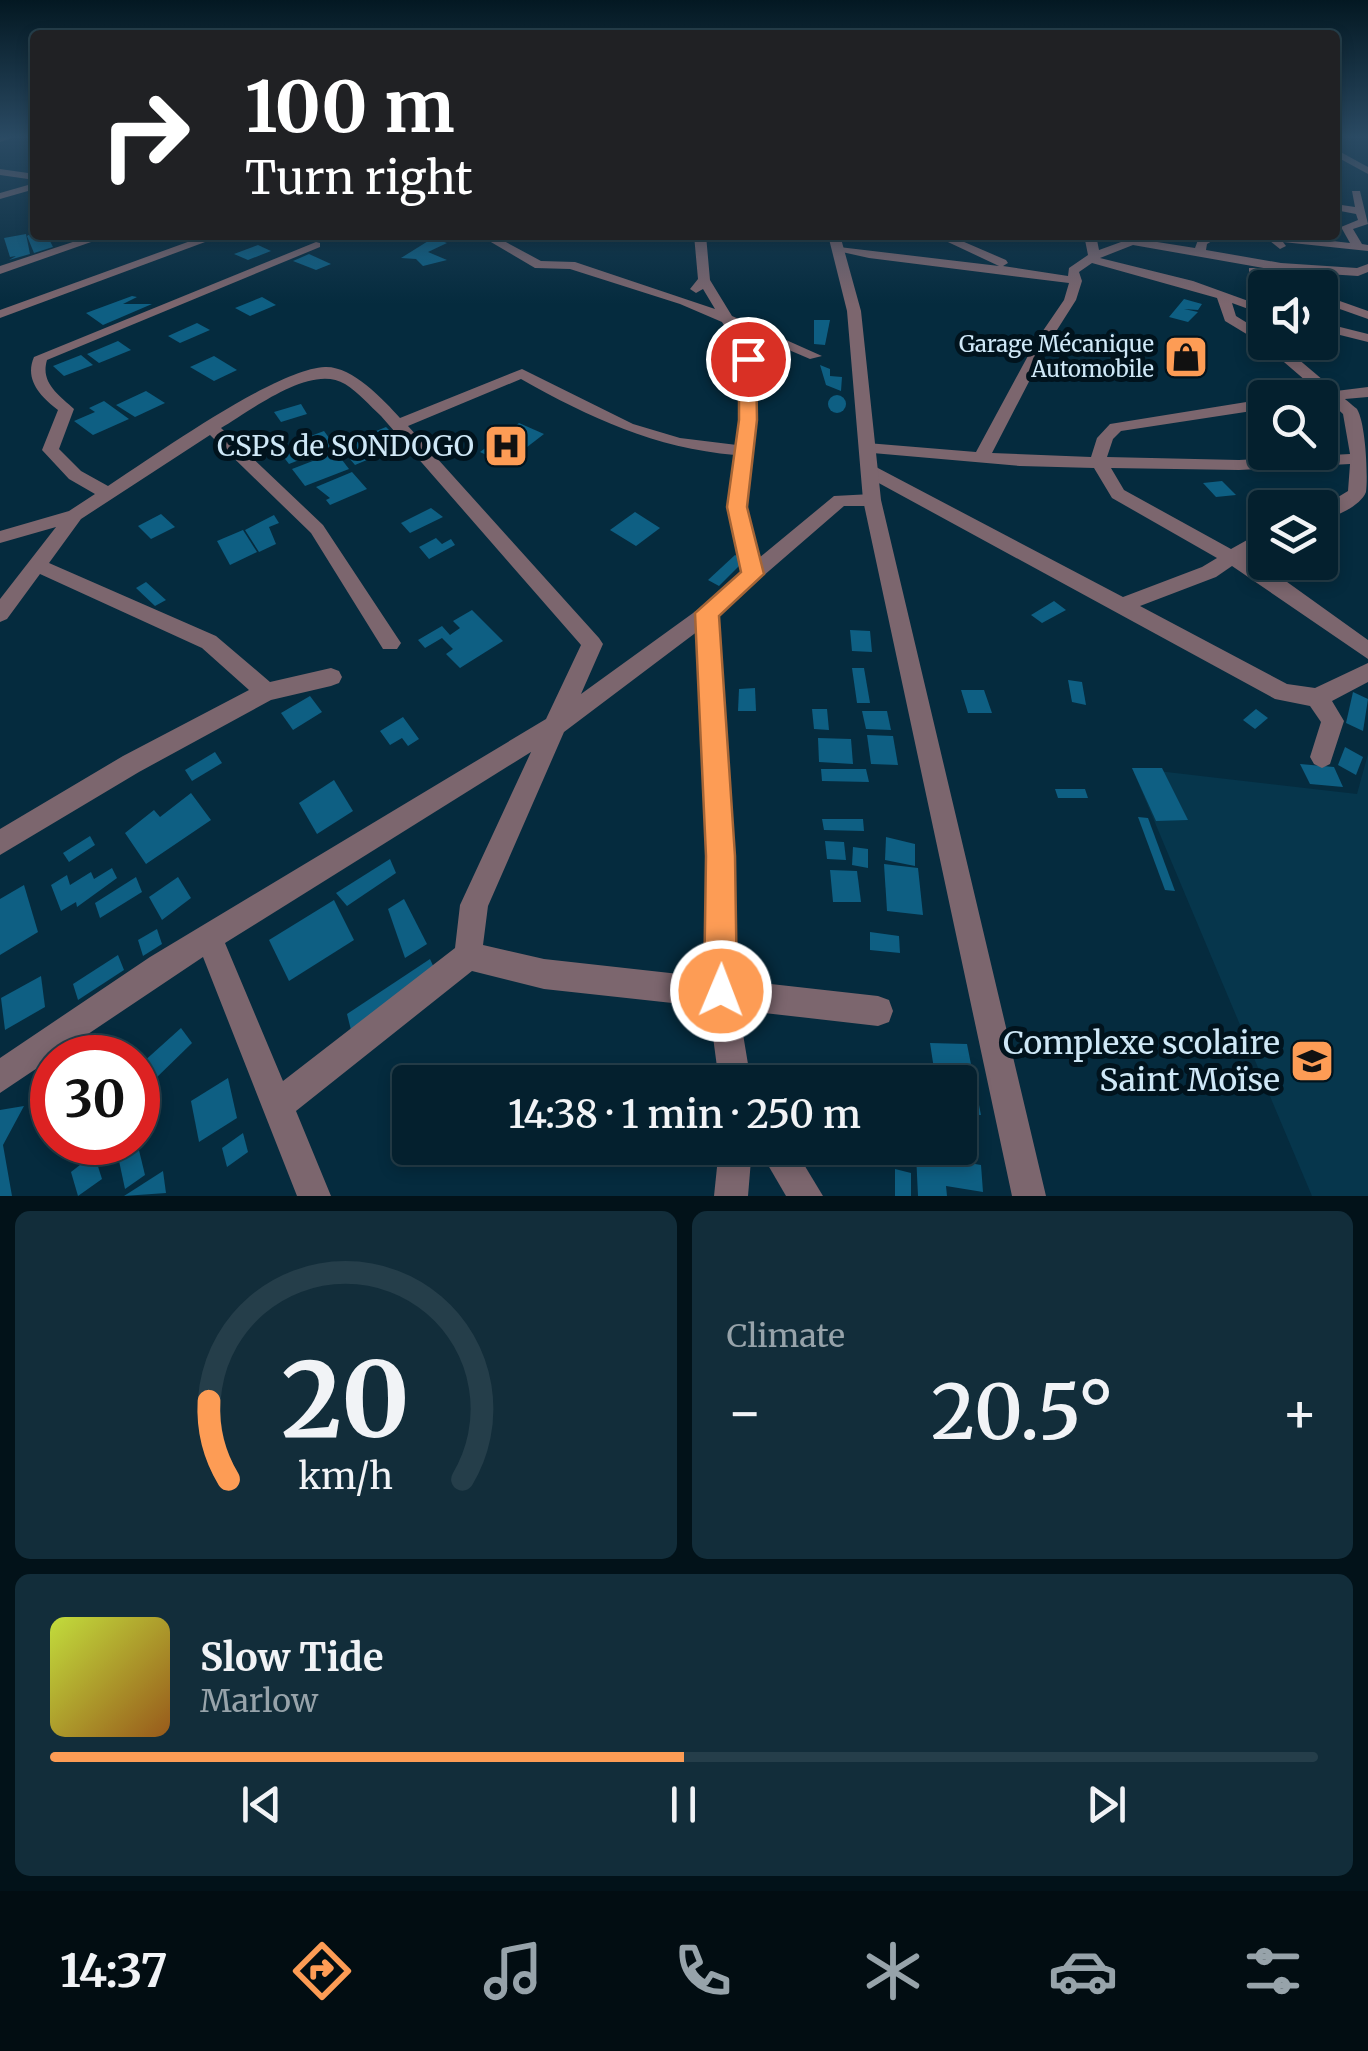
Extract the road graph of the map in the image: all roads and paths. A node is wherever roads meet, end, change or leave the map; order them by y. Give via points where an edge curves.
1 (1362, 193) edge
2 (1340, 208) edge
3 (1362, 212) junction
4 (90, 240) edge
5 (204, 240) edge
6 (306, 240) edge
7 (494, 240) edge
8 (700, 240) edge
9 (950, 240) edge
10 (1093, 240) edge
11 (1126, 240) edge
12 (1206, 240) edge
13 (1276, 240) edge
14 (1294, 240) edge
15 (1132, 241) junction
16 (837, 242) edge
17 (1363, 247) edge
18 (1200, 252) junction
19 (1219, 256) junction
20 (1092, 258) junction
21 (1013, 268) junction
22 (1368, 268) edge
23 (0, 269) edge
24 (1251, 270) edge
25 (1300, 270) joint
26 (1338, 271) edge
27 (704, 280) junction
28 (1076, 281) junction
29 (1222, 294) junction
30 (684, 302) junction
31 (1248, 304) edge
32 (1338, 304) edge
33 (0, 314) edge
34 (1368, 314) edge
35 (726, 316) junction
36 (1248, 329) edge
37 (1338, 330) edge
38 (1368, 338) edge
39 (815, 356) dead end
40 (1291, 360) edge
41 (1316, 380) edge
42 (1368, 392) edge
43 (1338, 395) edge
44 (1338, 399) edge
45 (1248, 407) edge
46 (397, 425) junction
47 (211, 427) junction
48 (744, 450) junction
49 (982, 458) junction
50 (1364, 459) edge
51 (868, 460) junction
52 (1098, 460) junction
53 (108, 493) junction
54 (872, 500) junction
55 (1338, 506) edge
56 (76, 515) junction
57 (0, 537) edge
58 (1248, 548) edge
59 (1232, 560) junction
60 (37, 565) junction
61 (753, 574) junction
62 (1123, 605) junction
63 (707, 613) junction
64 (0, 614) edge
65 (390, 643) dead end
66 (1368, 651) edge
67 (1368, 672) edge
68 (331, 677) dead end
69 (266, 692) junction
70 (1316, 698) junction
71 (554, 726) junction
72 (1322, 757) dead end
73 (0, 842) edge
74 (209, 937) junction
75 (468, 956) junction
76 (721, 991) junction
77 (878, 1011) dead end
78 (732, 1065) edge
79 (0, 1077) edge
80 (277, 1106) junction
81 (734, 1165) edge
82 (786, 1165) edge
83 (314, 1196) edge
84 (730, 1196) edge
85 (806, 1196) edge
86 (1029, 1196) edge

1 - 3 street
2 - 3 street
3 - 17 street via 1362,224 1347,227
4 - 23 street
5 - 33 street
6 - 53 street via 316,245 41,357 37,367 45,393 66,408 50,450 75,475
7 - 30 street via 540,265 571,265
8 - 27 street
9 - 21 street
10 - 20 street
11 - 15 street
12 - 18 street
13 - 25 street
14 - 17 street
15 - 18 street
15 - 20 street
16 - 21 street via 939,265
16 - 51 street via 854,311
18 - 19 street
19 - 24 street
19 - 25 street
20 - 28 street via 1073,270
20 - 29 street
21 - 28 street
22 - 26 street
27 - 30 street
27 - 35 street
28 - 49 street
29 - 31 street
29 - 36 street via 1230,318
30 - 35 street
32 - 34 street
35 - 39 street
35 - 48 street via 747,352
37 - 38 street
40 - 41 street
42 - 43 street
44 - 50 street via 1356,424
45 - 52 street via 1116,427
46 - 47 street via 351,381 326,371 287,384
46 - 48 street via 522,373 639,435
46 - 71 street via 592,644
47 - 53 street
47 - 65 street via 317,529
48 - 61 street via 737,507
49 - 51 street
49 - 52 street
50 - 52 street via 1238,465
50 - 55 street via 1352,499
51 - 54 street
51 - 62 street
52 - 59 street via 1118,494
53 - 56 street
54 - 61 street via 840,500
54 - 86 street
56 - 57 street
56 - 60 street
58 - 59 street
59 - 62 street
59 - 66 street via 1262,574
60 - 64 street
60 - 69 street via 209,642
61 - 63 street
62 - 70 street via 1283,692
63 - 71 street
63 - 76 street
67 - 70 street
68 - 69 street
69 - 73 street
70 - 72 street via 1332,721
71 - 74 street
71 - 75 street via 474,905
74 - 79 street
74 - 80 street
75 - 76 street via 544,974
75 - 80 street
76 - 77 street
76 - 78 street
80 - 83 street
81 - 84 street
82 - 85 street

